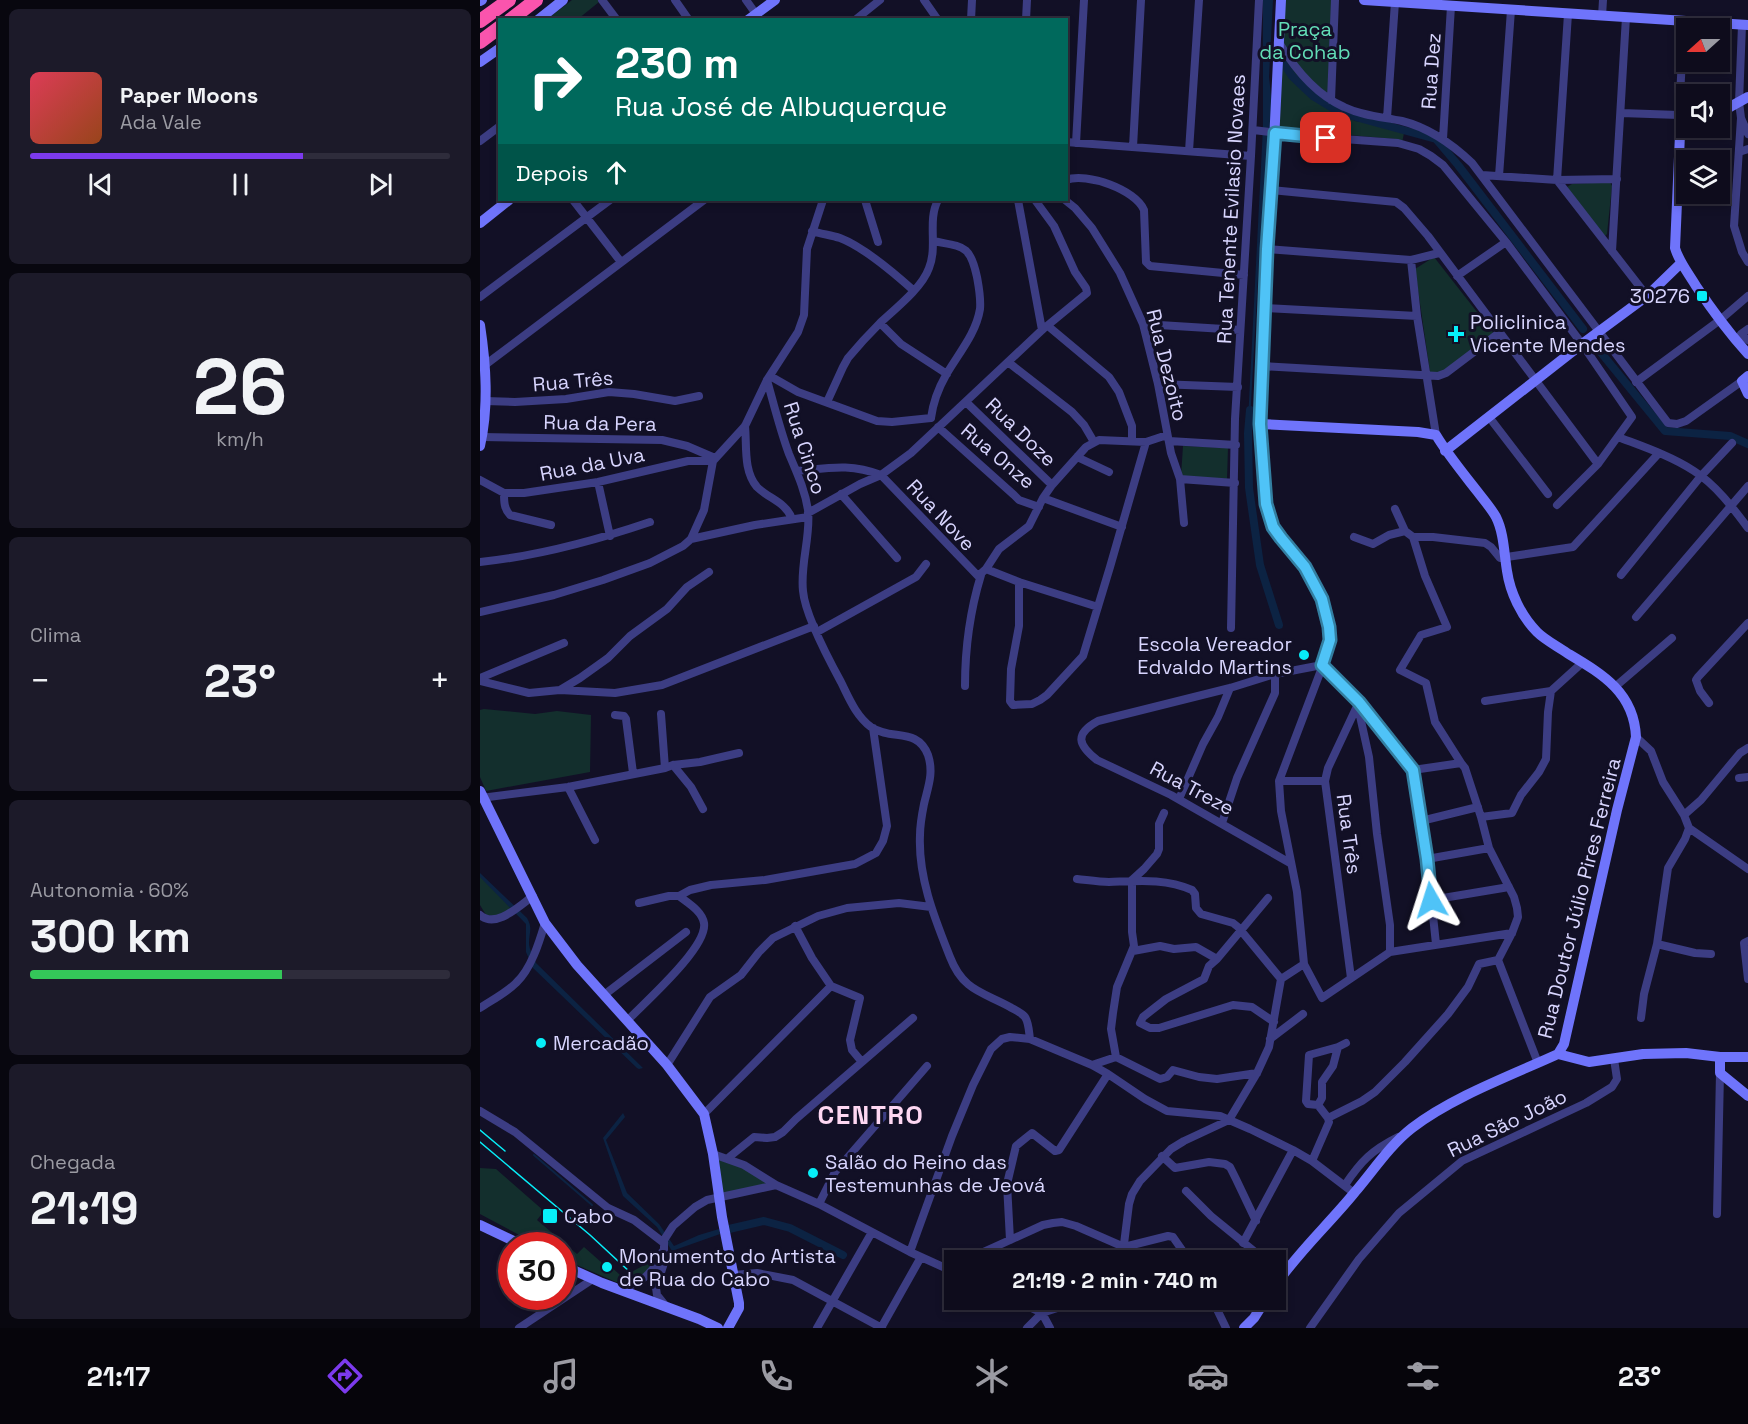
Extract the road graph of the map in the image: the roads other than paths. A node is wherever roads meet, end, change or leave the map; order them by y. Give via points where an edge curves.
1 (509, 0) edge
2 (536, 0) edge
3 (563, 0) edge
4 (602, 0) edge
5 (675, 0) edge
6 (746, 0) edge
7 (775, 0) edge
8 (880, 0) edge
9 (924, 0) edge
10 (972, 0) edge
11 (1027, 0) edge
12 (1084, 0) edge
13 (1141, 0) edge
14 (1199, 0) edge
15 (1259, 0) edge
16 (1281, 0) edge
17 (1335, 0) edge
18 (1364, 0) edge
19 (1604, 0) edge
20 (1395, 2) junction
21 (1434, 2) edge
22 (1452, 6) junction
23 (1510, 10) junction
24 (1568, 14) junction
25 (1602, 16) junction
26 (752, 17) edge
27 (1626, 17) junction
28 (513, 18) edge
29 (542, 18) edge
30 (616, 18) edge
31 (688, 18) edge
32 (858, 18) edge
33 (937, 18) edge
34 (971, 18) edge
35 (1026, 18) edge
36 (1676, 20) edge
37 (480, 21) edge
38 (1730, 24) edge
39 (1745, 25) edge
40 (498, 28) edge
41 (480, 42) edge
42 (1279, 42) junction
43 (498, 49) edge
44 (480, 62) edge
45 (1331, 100) junction
46 (1743, 100) edge
47 (1621, 113) junction
48 (1676, 115) edge
49 (1387, 118) junction
50 (1742, 118) junction
51 (498, 128) edge
52 (1257, 131) junction
53 (1273, 133) junction
54 (1748, 134) edge
55 (1680, 138) edge
56 (1443, 139) junction
57 (480, 141) edge
58 (1068, 142) edge
59 (1076, 143) junction
60 (1133, 147) junction
61 (1748, 149) edge
62 (1189, 151) junction
63 (1739, 152) junction
64 (1251, 156) junction
65 (1482, 175) junction
66 (1499, 176) junction
67 (1617, 179) junction
68 (1068, 180) edge
69 (1557, 180) junction
70 (1271, 190) junction
71 (508, 201) edge
72 (574, 201) edge
73 (609, 201) edge
74 (703, 201) edge
75 (823, 201) edge
76 (864, 201) edge
77 (937, 201) edge
78 (1018, 201) edge
79 (1036, 201) edge
80 (1066, 201) edge
81 (586, 217) junction
82 (482, 219) edge
83 (812, 231) junction
84 (933, 241) junction
85 (879, 242) dead end
86 (1506, 242) junction
87 (1267, 249) junction
88 (1612, 251) junction
89 (1439, 253) junction
90 (1411, 260) junction
91 (621, 262) junction
92 (1748, 262) edge
93 (1682, 263) junction
94 (1244, 275) junction
95 (1457, 276) junction
96 (913, 290) junction
97 (1647, 296) junction
98 (1748, 296) edge
99 (480, 297) edge
100 (1264, 308) junction
101 (1417, 316) junction
102 (1720, 320) junction
103 (880, 323) junction
104 (1143, 324) junction
105 (480, 325) edge
106 (1045, 328) junction
107 (1240, 330) junction
108 (1599, 332) junction
109 (1499, 333) junction
110 (1742, 335) edge
111 (481, 337) edge
112 (1748, 340) edge
113 (1581, 344) junction
114 (1748, 354) edge
115 (1008, 362) junction
116 (485, 365) junction
117 (1262, 366) junction
118 (946, 374) junction
119 (1427, 375) junction
120 (769, 378) junction
121 (1745, 378) edge
122 (1535, 380) junction
123 (1636, 382) junction
124 (1158, 384) junction
125 (1238, 387) junction
126 (1748, 393) edge
127 (699, 396) dead end
128 (485, 401) junction
129 (827, 402) junction
130 (966, 402) junction
131 (1489, 417) junction
132 (931, 418) junction
133 (1260, 424) junction
134 (745, 426) junction
135 (939, 426) junction
136 (1436, 435) junction
137 (1618, 437) junction
138 (1168, 438) junction
139 (1132, 441) junction
140 (481, 442) edge
141 (1094, 442) junction
142 (1146, 442) junction
143 (1732, 443) dead end
144 (1236, 445) junction
145 (1445, 451) junction
146 (1659, 453) junction
147 (1077, 457) junction
148 (714, 459) junction
149 (1598, 464) junction
150 (797, 471) junction
151 (1109, 472) dead end
152 (881, 475) junction
153 (1701, 476) junction
154 (1180, 479) junction
155 (480, 480) edge
156 (598, 482) junction
157 (1234, 483) junction
158 (1052, 485) junction
159 (1748, 486) edge
160 (504, 493) junction
161 (841, 494) junction
162 (1548, 494) dead end
163 (1043, 498) junction
164 (1557, 504) dead end
165 (1731, 506) junction
166 (1039, 507) junction
167 (1395, 509) dead end
168 (808, 515) junction
169 (792, 519) junction
170 (650, 522) dead end
171 (1184, 523) dead end
172 (551, 525) dead end
173 (1122, 527) junction
174 (1748, 528) edge
175 (1405, 531) junction
176 (610, 536) junction
177 (1354, 537) dead end
178 (1413, 537) junction
179 (691, 539) junction
180 (1505, 557) junction
181 (897, 558) dead end
182 (480, 562) edge
183 (926, 564) dead end
184 (709, 572) dead end
185 (982, 573) junction
186 (1621, 575) dead end
187 (1019, 582) junction
188 (1098, 607) junction
189 (480, 612) edge
190 (1636, 617) dead end
191 (1748, 623) edge
192 (1231, 627) dead end
193 (815, 629) junction
194 (1672, 638) dead end
195 (564, 642) dead end
196 (1583, 662) junction
197 (1322, 665) junction
198 (1275, 674) junction
199 (480, 680) edge
200 (965, 686) dead end
201 (1616, 686) junction
202 (1230, 687) junction
203 (560, 690) junction
204 (1551, 692) junction
205 (1485, 701) dead end
206 (1709, 703) dead end
207 (1358, 704) junction
208 (661, 714) dead end
209 (615, 715) dead end
210 (873, 728) junction
211 (1636, 737) junction
212 (1748, 748) edge
213 (739, 753) dead end
214 (1461, 763) junction
215 (669, 766) junction
216 (1413, 770) junction
217 (633, 773) junction
218 (1748, 777) edge
219 (1738, 778) dead end
220 (1279, 781) junction
221 (1325, 781) junction
222 (568, 787) junction
223 (481, 795) edge
224 (1179, 800) junction
225 (1478, 807) junction
226 (703, 809) dead end
227 (1164, 813) dead end
228 (1684, 815) junction
229 (1481, 817) junction
230 (1421, 821) junction
231 (1222, 823) junction
232 (1689, 828) junction
233 (595, 840) dead end
234 (1489, 848) junction
235 (1427, 859) junction
236 (1290, 863) junction
237 (1748, 869) edge
238 (1077, 879) dead end
239 (1132, 880) junction
240 (1509, 887) junction
241 (533, 896) junction
242 (680, 896) junction
243 (1268, 898) dead end
244 (1431, 900) junction
245 (639, 903) dead end
246 (931, 907) junction
247 (480, 915) edge
248 (545, 923) junction
249 (795, 926) junction
250 (1241, 930) junction
251 (686, 932) dead end
252 (1512, 933) junction
253 (555, 938) junction
254 (540, 940) junction
255 (1746, 942) edge
256 (1436, 944) junction
257 (1658, 944) junction
258 (1133, 951) junction
259 (1390, 952) junction
260 (1711, 954) dead end
261 (1216, 959) junction
262 (1498, 960) junction
263 (1304, 964) junction
264 (1351, 978) junction
265 (1281, 979) junction
266 (1748, 979) edge
267 (831, 986) junction
268 (604, 995) junction
269 (480, 1008) edge
270 (1303, 1014) dead end
271 (913, 1018) dead end
272 (1641, 1018) dead end
273 (628, 1020) junction
274 (1274, 1022) junction
275 (1030, 1039) junction
276 (1270, 1039) junction
277 (1558, 1054) junction
278 (1116, 1057) junction
279 (1720, 1057) junction
280 (1748, 1057) edge
281 (1614, 1059) junction
282 (862, 1062) junction
283 (1538, 1063) junction
284 (667, 1065) junction
285 (1092, 1065) junction
286 (927, 1066) dead end
287 (1257, 1073) junction
288 (1720, 1073) junction
289 (1108, 1074) junction
290 (1748, 1096) edge
291 (1318, 1105) junction
292 (480, 1111) edge
293 (704, 1114) junction
294 (1328, 1118) junction
295 (1229, 1120) junction
296 (1405, 1133) junction
297 (1293, 1150) junction
298 (713, 1154) junction
299 (1162, 1156) junction
300 (728, 1158) junction
301 (1312, 1161) junction
302 (776, 1185) junction
303 (1345, 1185) junction
304 (1186, 1191) dead end
305 (1354, 1193) junction
306 (719, 1198) junction
307 (819, 1204) junction
308 (1717, 1214) dead end
309 (1256, 1221) junction
310 (480, 1225) edge
311 (872, 1232) junction
312 (498, 1234) edge
313 (1010, 1240) junction
314 (1243, 1243) junction
315 (663, 1245) junction
316 (1124, 1247) junction
317 (988, 1250) edge
318 (1124, 1250) edge
319 (1183, 1250) edge
320 (1252, 1250) edge
321 (910, 1252) junction
322 (921, 1257) junction
323 (1286, 1264) edge
324 (944, 1266) edge
325 (576, 1271) edge
326 (734, 1275) junction
327 (593, 1279) junction
328 (615, 1288) junction
329 (833, 1300) junction
330 (670, 1308) junction
331 (1036, 1310) edge
332 (1051, 1310) edge
333 (1217, 1310) edge
334 (1259, 1310) edge
335 (1042, 1313) junction
336 (519, 1328) edge
337 (718, 1328) edge
338 (728, 1328) edge
339 (817, 1328) edge
340 (881, 1328) edge
341 (1027, 1328) edge
342 (1050, 1328) edge
343 (1226, 1328) edge
344 (1244, 1328) edge
345 (1310, 1328) edge

1 - 37 highway
2 - 28 highway
3 - 29 street
4 - 30 street
5 - 31 street
6 - 26 street
7 - 26 street
8 - 32 street
9 - 33 street
10 - 34 street
11 - 35 street
12 - 59 street
13 - 60 street
14 - 62 street
15 - 52 street, Rua Tenente Evilasio Novaes
16 - 42 street
17 - 45 street
18 - 20 street
19 - 25 street
20 - 21 street
20 - 49 street
21 - 22 street
22 - 23 street
22 - 56 street, Rua Dez
23 - 24 street
23 - 66 street
24 - 25 street
24 - 69 street
25 - 27 street
27 - 36 street
27 - 47 street
38 - 39 street
39 - 46 street
40 - 41 highway
42 - 45 street via 1302,74
42 - 53 street
43 - 44 street
45 - 49 street via 1354,111
46 - 50 street
47 - 48 street
47 - 67 street
49 - 56 street via 1416,125
50 - 54 street
50 - 63 street
51 - 57 street
52 - 53 street
52 - 64 street, Rua Tenente Evilasio Novaes
53 - 70 street
53 - 86 street via 1398,143 1419,149 1443,165
55 - 93 street via 1674,244
56 - 65 street
58 - 59 street
59 - 60 street
60 - 62 street
61 - 63 street
62 - 64 street
63 - 92 street via 1734,226
64 - 94 street, Rua Tenente Evilasio Novaes
65 - 66 street
65 - 108 street
66 - 69 street
67 - 69 street
67 - 88 street
68 - 94 street via 1095,180 1119,188 1141,203 1146,262 1150,266
69 - 88 street
70 - 87 street
70 - 89 street via 1396,202
71 - 82 street
72 - 81 street
73 - 81 street
74 - 91 street
75 - 83 street
76 - 85 street
77 - 84 street via 932,219
78 - 106 street
79 - 106 street via 1054,226 1087,293
80 - 104 street, Rua Dezoito via 1098,237 1120,273
81 - 91 street
81 - 99 street
83 - 96 street via 842,239 896,274
83 - 120 street via 807,249 804,315 798,332
84 - 96 street via 929,269
84 - 118 street via 960,246 969,253 980,292 974,328
86 - 95 street
86 - 113 street
87 - 90 street
87 - 100 street
88 - 97 street
89 - 90 street
89 - 95 street
90 - 101 street
91 - 116 street
93 - 97 street
93 - 102 street
94 - 107 street, Rua Tenente Evilasio Novaes
95 - 109 street
96 - 103 street
97 - 108 street
98 - 102 street
100 - 101 street
100 - 117 street
101 - 119 street
102 - 110 street
102 - 123 street
103 - 118 street via 901,344
103 - 129 street via 848,358
104 - 107 street
104 - 124 street, Rua Dezoito
105 - 111 street
106 - 115 street
106 - 139 street via 1108,377 1129,417
107 - 125 street, Rua Tenente Evilasio Novaes
108 - 113 street
108 - 123 street
109 - 119 street via 1446,373
109 - 122 street
110 - 112 street
110 - 114 street
111 - 116 street
113 - 122 street
113 - 137 street via 1632,417
115 - 130 street
115 - 141 street via 1072,412
116 - 128 street
117 - 119 street
117 - 133 street
118 - 132 street via 936,394
119 - 136 street
120 - 129 street
120 - 134 street
120 - 150 street, Rua Cinco via 785,442
121 - 123 street via 1677,424 1664,420
121 - 126 street
122 - 131 street
122 - 149 street
124 - 125 street
124 - 138 street, Rua Dezoito
125 - 144 street, Rua Tenente Evilasio Novaes
127 - 128 street, Rua Três via 675,401 609,392 566,399
128 - 140 street
129 - 132 street via 877,421
130 - 135 street
130 - 158 street, Rua Doze
131 - 145 street
131 - 162 street
132 - 135 street, Rua Onze
133 - 136 street
133 - 197 street via 1269,517 1305,567 1322,599 1330,640
134 - 148 street
134 - 169 street via 747,463 753,481 783,505
135 - 152 street
135 - 166 street, Rua Onze via 1019,500
136 - 145 street, Rua Doutor Júlio Pires Ferreira
137 - 146 street
137 - 149 street
138 - 142 street
138 - 144 street
138 - 154 street, Rua Dezoito
139 - 141 street
139 - 142 street
140 - 148 street, Rua da Pera via 662,440
141 - 147 street
142 - 173 street
143 - 153 street
144 - 157 street, Rua Tenente Evilasio Novaes
145 - 180 street, Rua Doutor Júlio Pires Ferreira via 1496,516
146 - 153 street
146 - 180 street via 1573,547
147 - 151 street
147 - 158 street
148 - 156 street, Rua da Uva via 688,461
148 - 179 street via 704,510
149 - 164 street
150 - 152 street via 850,467
150 - 168 street, Rua Cinco
152 - 161 street
152 - 185 street, Rua Nove
153 - 165 street
153 - 186 street
154 - 157 street
154 - 171 street, Rua Dezoito
155 - 160 street
156 - 160 street, Rua da Uva
156 - 176 street
157 - 192 street, Rua Tenente Evilasio Novaes
158 - 163 street
159 - 165 street
160 - 172 street via 510,515
161 - 168 street
161 - 181 street
163 - 166 street
163 - 173 street, Rua Onze
165 - 174 street
165 - 190 street
166 - 185 street via 1029,526 999,549
167 - 175 street
168 - 169 street
168 - 193 street, Rua Cinco via 802,590
169 - 179 street
170 - 176 street
173 - 188 street
175 - 177 street via 1373,544
175 - 178 street
176 - 182 street via 538,554
178 - 180 street via 1485,543 1499,557
178 - 214 street via 1447,627 1421,635 1400,670 1426,683 1435,722
179 - 189 street via 650,563 603,580
180 - 196 street, Rua Doutor Júlio Pires Ferreira via 1510,585 1528,622 1550,642
183 - 193 street via 916,577
184 - 203 street via 687,586 667,609 597,666
185 - 187 street, Rua Nove
185 - 200 street via 972,603
187 - 188 street, Rua Nove
187 - 188 street via 1019,626 1011,669 1013,705 1040,700 1078,663
191 - 206 street via 1696,680
193 - 203 street via 662,685 615,693
193 - 210 street, Rua Cinco via 854,707
194 - 201 street
195 - 199 street
196 - 201 street, Rua Doutor Júlio Pires Ferreira
196 - 204 street
197 - 198 street
197 - 207 street
197 - 220 street
198 - 202 street
198 - 231 street via 1276,691 1237,778
199 - 203 street via 529,693
201 - 211 street, Rua Doutor Júlio Pires Ferreira via 1631,711
202 - 224 street
202 - 224 street, Rua Treze via 1098,721 1085,729 1082,745 1097,760
204 - 205 street
204 - 229 street via 1546,759 1539,772 1512,813
207 - 216 street
207 - 221 street, Rua Três
207 - 259 street via 1369,757
208 - 215 street
209 - 217 street via 626,719
210 - 242 street via 887,826 876,854 855,864 711,885
210 - 246 street via 915,738 927,754 931,777 920,836 922,875
211 - 228 street via 1650,749 1663,782
211 - 277 street, Rua Doutor Júlio Pires Ferreira via 1564,1044
212 - 228 street
213 - 215 street
214 - 216 street
214 - 225 street
215 - 217 street
215 - 226 street via 691,787
216 - 230 street
217 - 222 street
218 - 219 street
220 - 221 street
220 - 236 street
221 - 264 street, Rua Três
222 - 223 street
222 - 233 street
223 - 241 street
224 - 231 street, Rua Treze
225 - 229 street
225 - 230 street
227 - 239 street via 1159,824 1157,854
228 - 232 street
229 - 234 street
230 - 235 street
231 - 236 street, Rua Treze
232 - 237 street
232 - 257 street via 1668,867
234 - 235 street
234 - 240 street
235 - 244 street
236 - 263 street
238 - 239 street
239 - 250 street via 1173,883 1192,890 1201,914 1233,923
239 - 258 street
240 - 244 street
240 - 252 street via 1518,917
241 - 247 street via 496,919
241 - 248 street
242 - 245 street
242 - 273 street via 702,916 702,938
243 - 250 street
244 - 256 street
246 - 249 street via 899,903 847,908
246 - 275 street via 956,971 974,990 1022,1014
248 - 253 street
248 - 254 street
249 - 267 street
249 - 284 street via 773,938 741,975 710,997
250 - 261 street
250 - 265 street
251 - 268 street
252 - 256 street
252 - 262 street
253 - 254 street
253 - 268 street
254 - 269 street via 515,984
255 - 266 street
256 - 259 street
257 - 260 street
257 - 272 street
258 - 261 street via 1160,946 1196,947
258 - 278 street via 1117,987 1111,1029
259 - 264 street
261 - 274 street via 1204,979 1166,999 1140,1023 1159,1028 1233,1005 1252,1007
262 - 283 street
262 - 294 street via 1479,964 1448,1014 1376,1092
263 - 264 street via 1322,998
263 - 265 street
265 - 274 street
267 - 282 street via 860,998 850,1040 852,1050
267 - 293 street
268 - 273 street
270 - 276 street
271 - 282 street
273 - 284 street
274 - 276 street
275 - 285 street
275 - 321 street via 1002,1039 991,1049 960,1116
276 - 287 street
277 - 281 street via 1589,1062
277 - 283 street, Rua Doutor Júlio Pires Ferreira
278 - 285 street
278 - 287 street via 1160,1079 1173,1070 1217,1079
279 - 280 street
279 - 281 street via 1686,1053
279 - 288 street
281 - 345 street, Rua São João via 1617,1079 1612,1087 1462,1161 1399,1213 1359,1259
282 - 300 street via 783,1132 771,1138 754,1137
283 - 296 street, Rua Doutor Júlio Pires Ferreira via 1450,1103
284 - 293 street
285 - 289 street
286 - 307 street via 835,1172
287 - 295 street
288 - 290 street
288 - 308 street
289 - 295 street via 1167,1111
289 - 313 street via 1059,1150 1032,1133 1016,1146 1007,1184
291 - 291 street via 1322,1082 1342,1045 1309,1055 1306,1101
291 - 294 street
292 - 315 street via 515,1132 608,1208 634,1220
293 - 298 street
294 - 301 street
295 - 297 street
295 - 299 street
296 - 303 street via 1362,1161
296 - 305 street, Rua Doutor Júlio Pires Ferreira
297 - 301 street
297 - 309 street
298 - 300 street
298 - 306 street
299 - 309 street via 1175,1168 1209,1162 1230,1167
299 - 316 street via 1132,1194
300 - 302 street
301 - 303 street
302 - 306 street
302 - 307 street
303 - 305 street
304 - 314 street
305 - 323 street, Rua Doutor Júlio Pires Ferreira
306 - 315 street via 701,1203 683,1217 668,1232
306 - 326 street
307 - 311 street
309 - 314 street
310 - 312 street
311 - 321 street
311 - 329 street
313 - 316 street via 1043,1225 1062,1222
313 - 317 street
314 - 320 street
315 - 328 street via 651,1272 630,1286
315 - 330 street via 664,1263 656,1292
316 - 318 street
316 - 319 street via 1168,1236
321 - 322 street
322 - 324 street
322 - 340 street
325 - 327 street
326 - 329 street via 782,1277
326 - 338 street via 739,1308
327 - 328 street
327 - 336 street
328 - 330 street
329 - 339 street
329 - 340 street
330 - 337 street
331 - 335 street
332 - 335 street
333 - 343 street
334 - 344 street
335 - 341 street
335 - 342 street

